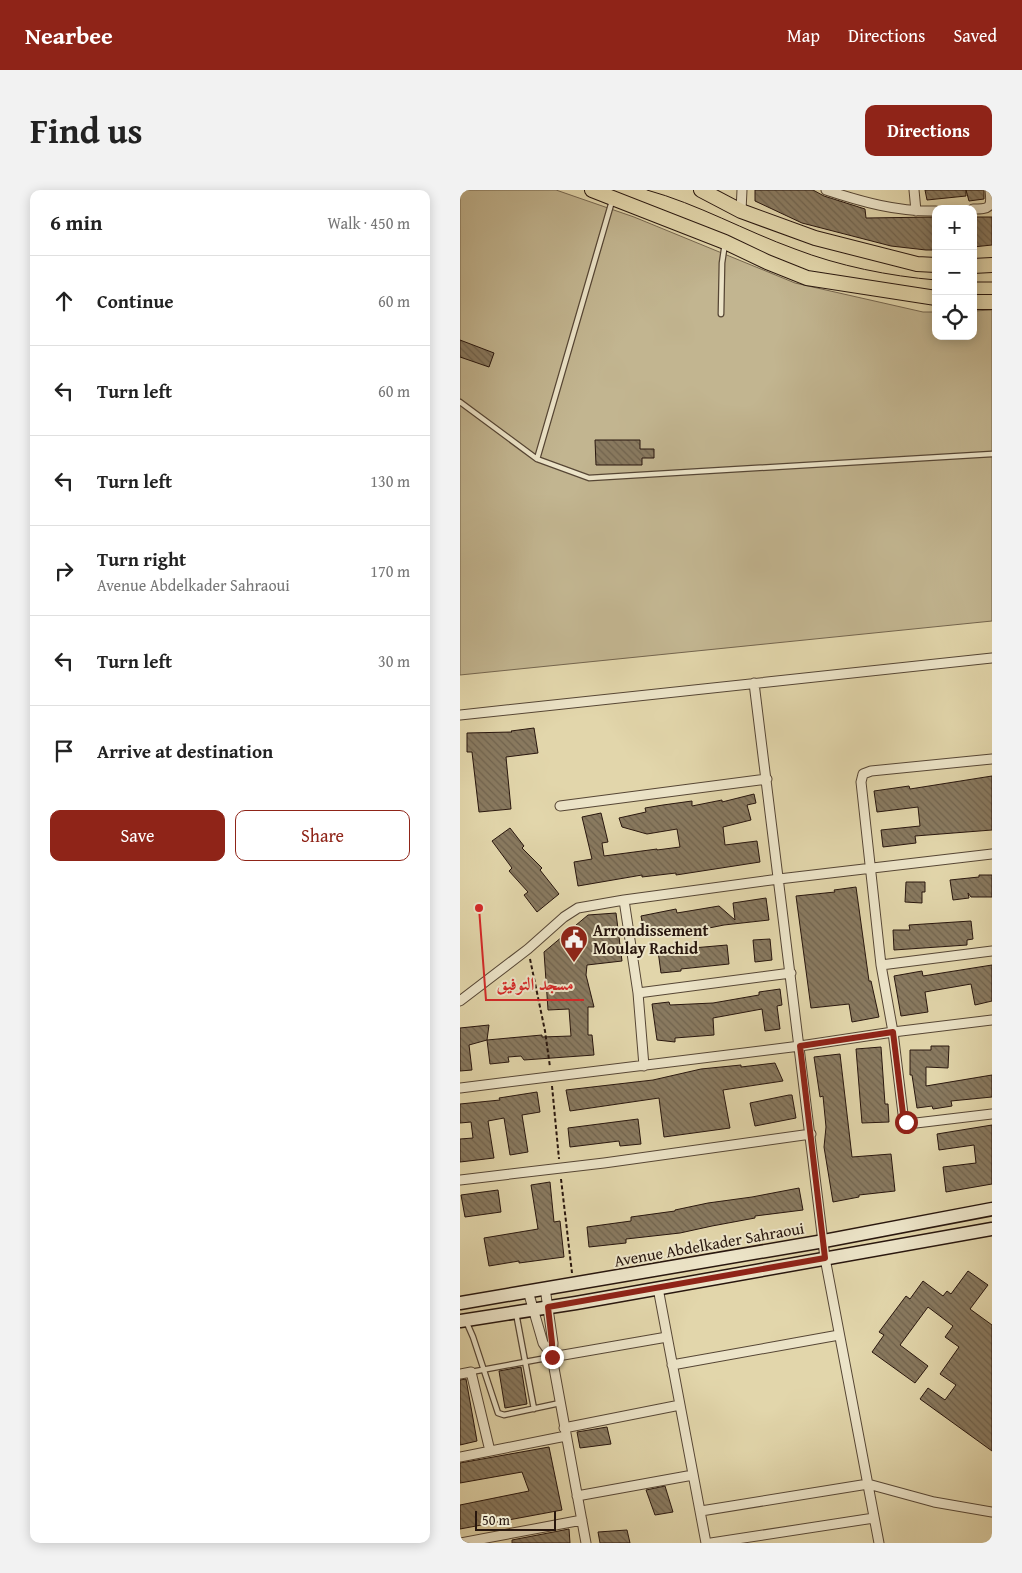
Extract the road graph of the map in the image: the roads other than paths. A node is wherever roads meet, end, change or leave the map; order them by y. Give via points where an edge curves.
1 (592, 190) edge
2 (701, 190) edge
3 (742, 190) edge
4 (826, 190) edge
5 (914, 190) edge
6 (990, 190) edge
7 (614, 197) junction
8 (977, 209) edge
9 (932, 210) edge
10 (741, 211) junction
11 (916, 211) junction
12 (725, 242) junction
13 (932, 265) edge
14 (992, 265) edge
15 (977, 266) edge
16 (932, 297) edge
17 (977, 302) edge
18 (992, 302) edge
19 (721, 314) dead end
20 (460, 402) edge
21 (992, 454) edge
22 (537, 459) junction
23 (992, 658) edge
24 (754, 683) junction
25 (460, 715) edge
26 (992, 759) edge
27 (767, 779) junction
28 (560, 806) dead end
29 (992, 854) edge
30 (870, 869) junction
31 (779, 879) junction
32 (624, 900) junction
33 (992, 951) edge
34 (881, 966) junction
35 (791, 973) junction
36 (638, 993) junction
37 (460, 1001) edge
38 (992, 1020) edge
39 (893, 1032) junction
40 (800, 1046) junction
41 (644, 1066) junction
42 (460, 1088) edge
43 (992, 1114) edge
44 (810, 1134) junction
45 (460, 1180) edge
46 (992, 1209) edge
47 (992, 1229) edge
48 (824, 1241) junction
49 (825, 1258) junction
50 (545, 1288) junction
51 (658, 1288) junction
52 (528, 1291) junction
53 (460, 1303) edge
54 (548, 1307) junction
55 (532, 1309) junction
56 (516, 1312) junction
57 (463, 1320) edge
58 (839, 1335) junction
59 (667, 1337) junction
60 (552, 1357) junction
61 (525, 1362) junction
62 (672, 1365) junction
63 (482, 1370) junction
64 (471, 1372) junction
65 (460, 1374) edge
66 (560, 1403) junction
67 (680, 1405) junction
68 (534, 1409) junction
69 (565, 1432) junction
70 (490, 1451) junction
71 (460, 1457) edge
72 (693, 1475) junction
73 (868, 1484) junction
74 (577, 1496) junction
75 (701, 1511) junction
76 (992, 1512) edge
77 (874, 1518) junction
78 (582, 1520) junction
79 (460, 1543) edge
80 (586, 1543) edge
81 (706, 1543) edge
82 (711, 1543) edge
83 (879, 1543) edge

1 - 7 main road
2 - 10 main road
3 - 10 street
4 - 11 street via 878,206
5 - 11 street
6 - 8 street via 990,206
7 - 12 main road
7 - 22 lane
9 - 11 street
10 - 13 main road via 815,238 917,264
12 - 16 main road via 808,278
12 - 19 lane
14 - 15 main road
17 - 18 main road
20 - 22 lane
21 - 22 lane via 589,478
23 - 24 street
24 - 25 street
24 - 27 street
26 - 30 street via 863,774 861,782
27 - 28 street
27 - 31 street
29 - 30 street
30 - 31 street
30 - 34 street
31 - 32 street
31 - 35 street
32 - 36 street
32 - 37 street via 578,908
33 - 34 street
34 - 39 street
35 - 36 street
35 - 40 street
36 - 41 street
38 - 39 street
39 - 40 street
39 - 43 street via 906,1122
40 - 41 street
40 - 44 street
41 - 42 street
44 - 45 street
44 - 48 street
46 - 48 main road, Avenue Abdelkader Sahraoui
47 - 49 main road, Avenue Abdelkader Sahraoui
48 - 49 street
48 - 50 main road, Avenue Abdelkader Sahraoui
49 - 51 main road, Avenue Abdelkader Sahraoui
49 - 58 street
50 - 52 main road, Avenue Abdelkader Sahraoui
50 - 54 street
51 - 54 main road, Avenue Abdelkader Sahraoui
51 - 59 street
52 - 53 main road, Avenue Abdelkader Sahraoui
52 - 55 street
54 - 55 main road, Avenue Abdelkader Sahraoui
54 - 60 street
55 - 56 main road, Avenue Abdelkader Sahraoui
55 - 60 street via 543,1343
56 - 57 main road, Avenue Abdelkader Sahraoui
56 - 61 lane
57 - 63 lane via 473,1336
58 - 62 street
58 - 73 street
59 - 60 street
59 - 62 street
60 - 61 lane
60 - 66 street
61 - 63 lane
61 - 68 lane
62 - 67 street
63 - 64 lane
63 - 68 lane via 498,1412 504,1415
64 - 65 street
64 - 70 street
66 - 68 lane
66 - 69 street
67 - 69 street
67 - 72 street
69 - 70 street
69 - 74 street
70 - 71 street
72 - 74 street
72 - 75 street
73 - 75 street
73 - 76 street via 934,1502
73 - 77 street
74 - 78 street
75 - 81 street
77 - 82 street
77 - 83 street
78 - 79 street
78 - 80 street

